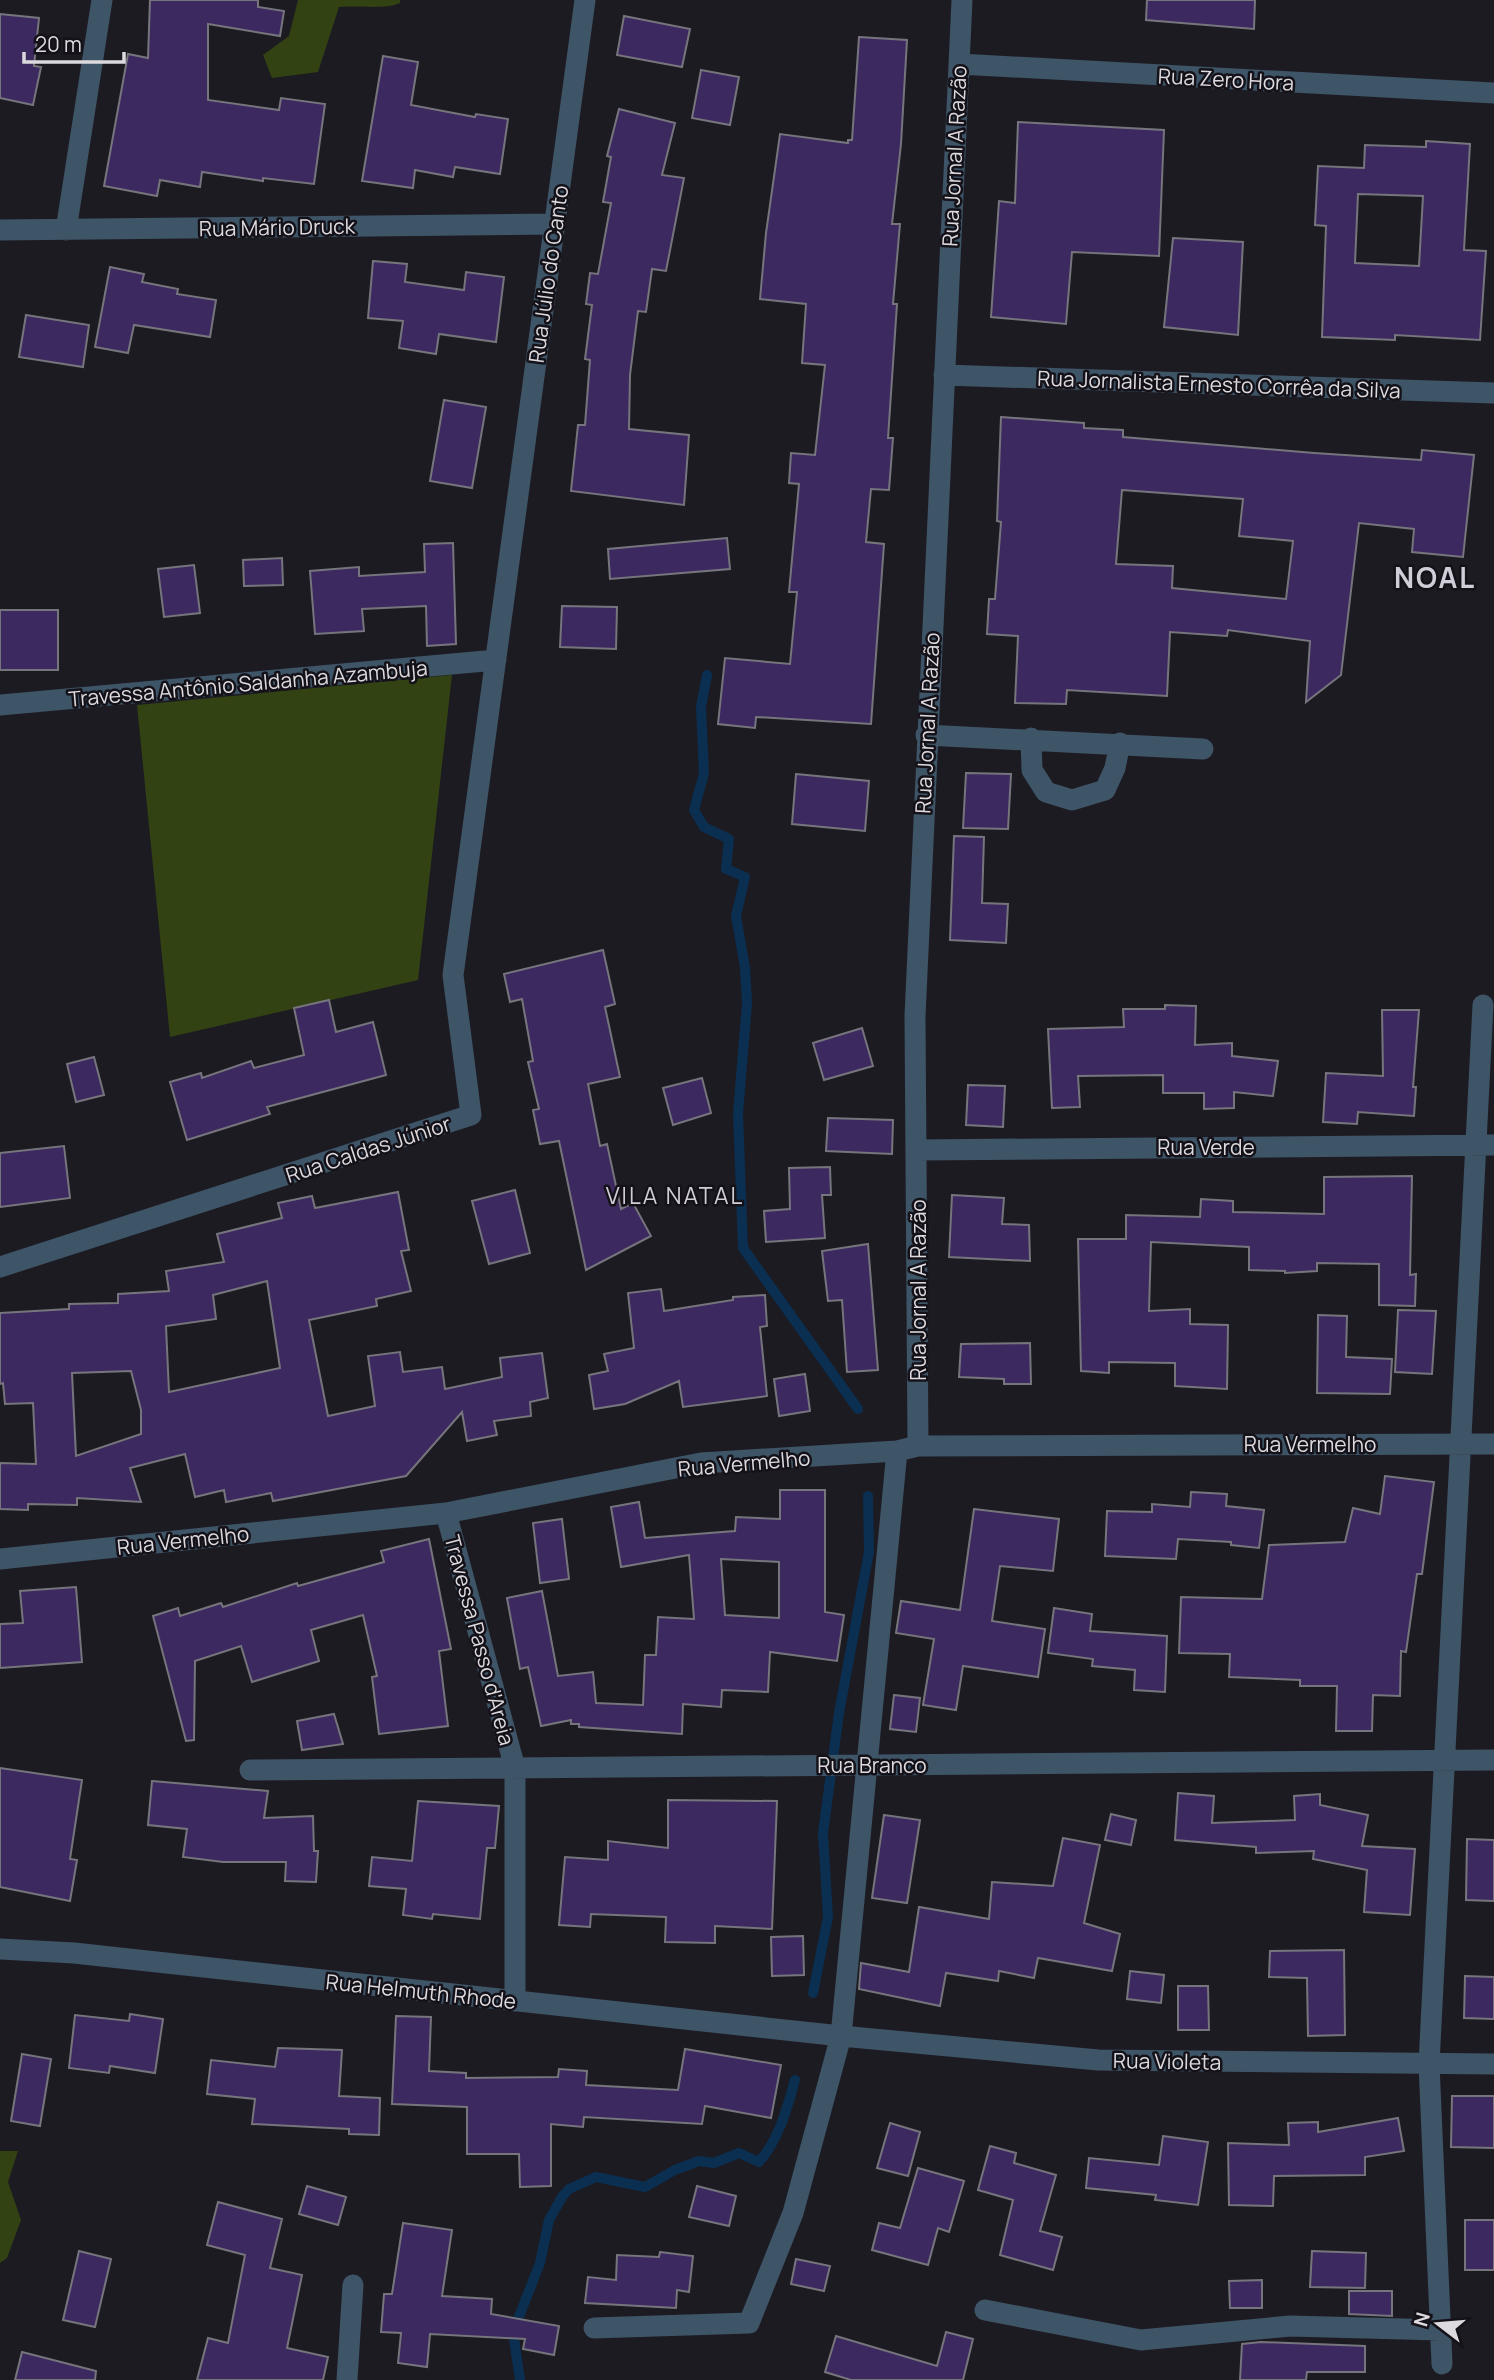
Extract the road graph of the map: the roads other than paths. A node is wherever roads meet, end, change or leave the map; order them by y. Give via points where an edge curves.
1 (102, 0) edge
2 (585, 0) edge
3 (962, 0) edge
4 (958, 64) junction
5 (1494, 93) edge
6 (555, 224) junction
7 (0, 230) edge
8 (66, 230) junction
9 (944, 375) junction
10 (1494, 393) edge
11 (511, 548) joint
12 (496, 660) junction
13 (0, 705) edge
14 (926, 735) junction
15 (1031, 738) junction
16 (1120, 743) junction
17 (1203, 749) dead end
18 (1483, 1005) dead end
19 (1485, 1145) edge
20 (917, 1150) junction
21 (0, 1267) edge
22 (1459, 1444) junction
23 (1494, 1444) edge
24 (919, 1446) junction
25 (897, 1451) junction
26 (446, 1513) junction
27 (0, 1559) edge
28 (1494, 1760) edge
29 (1442, 1761) junction
30 (867, 1765) junction
31 (515, 1768) junction
32 (250, 1770) dead end
33 (0, 1949) edge
34 (515, 2001) junction
35 (841, 2036) junction
36 (1429, 2064) junction
37 (1494, 2064) edge
38 (353, 2285) dead end
39 (985, 2309) dead end
40 (594, 2328) dead end
41 (1440, 2330) junction
42 (1442, 2364) dead end
43 (347, 2380) edge

1 - 8 street
2 - 6 street, Rua Júlio do Canto
3 - 4 street, Rua Jornal A Razão
4 - 5 street, Rua Zero Hora
4 - 9 street, Rua Jornal A Razão
6 - 8 street, Rua Mário Druck
6 - 11 street, Rua Júlio do Canto
7 - 8 street, Rua Mário Druck
9 - 10 street, Rua Jornalista Ernesto Corrêa da Silva
9 - 14 street, Rua Jornal A Razão
11 - 12 street, Rua Caldas Júnior
12 - 13 street, Travessa Antônio Saldanha Azambuja
12 - 21 street, Rua Caldas Júnior via 453,975 471,1115
14 - 15 street
14 - 20 street, Rua Jornal A Razão via 915,1016
15 - 16 street
15 - 16 street via 1032,771 1046,792 1072,800 1105,790
16 - 17 street
18 - 19 street
19 - 20 street, Rua Verde
19 - 22 street
20 - 24 street, Rua Jornal A Razão
22 - 23 street, Rua Vermelho
22 - 24 street, Rua Vermelho
22 - 29 street
24 - 25 street, Rua Vermelho
25 - 26 street, Rua Vermelho via 701,1463
25 - 30 street
26 - 27 street, Rua Vermelho
26 - 31 street, Travessa Passo d'Areia
28 - 29 street, Rua Branco
29 - 30 street, Rua Branco
29 - 36 street
30 - 31 street, Rua Branco
30 - 35 street
31 - 32 street, Rua Branco
31 - 34 street, Travessa Passo d'Areia
33 - 34 street, Rua Helmuth Rhode
34 - 35 street, Rua Helmuth Rhode
35 - 36 street, Rua Violeta via 1098,2060
35 - 40 street via 793,2213 749,2323
36 - 37 street, Rua Violeta
36 - 41 street
38 - 43 street
39 - 41 street via 1141,2340 1290,2326
41 - 42 street

